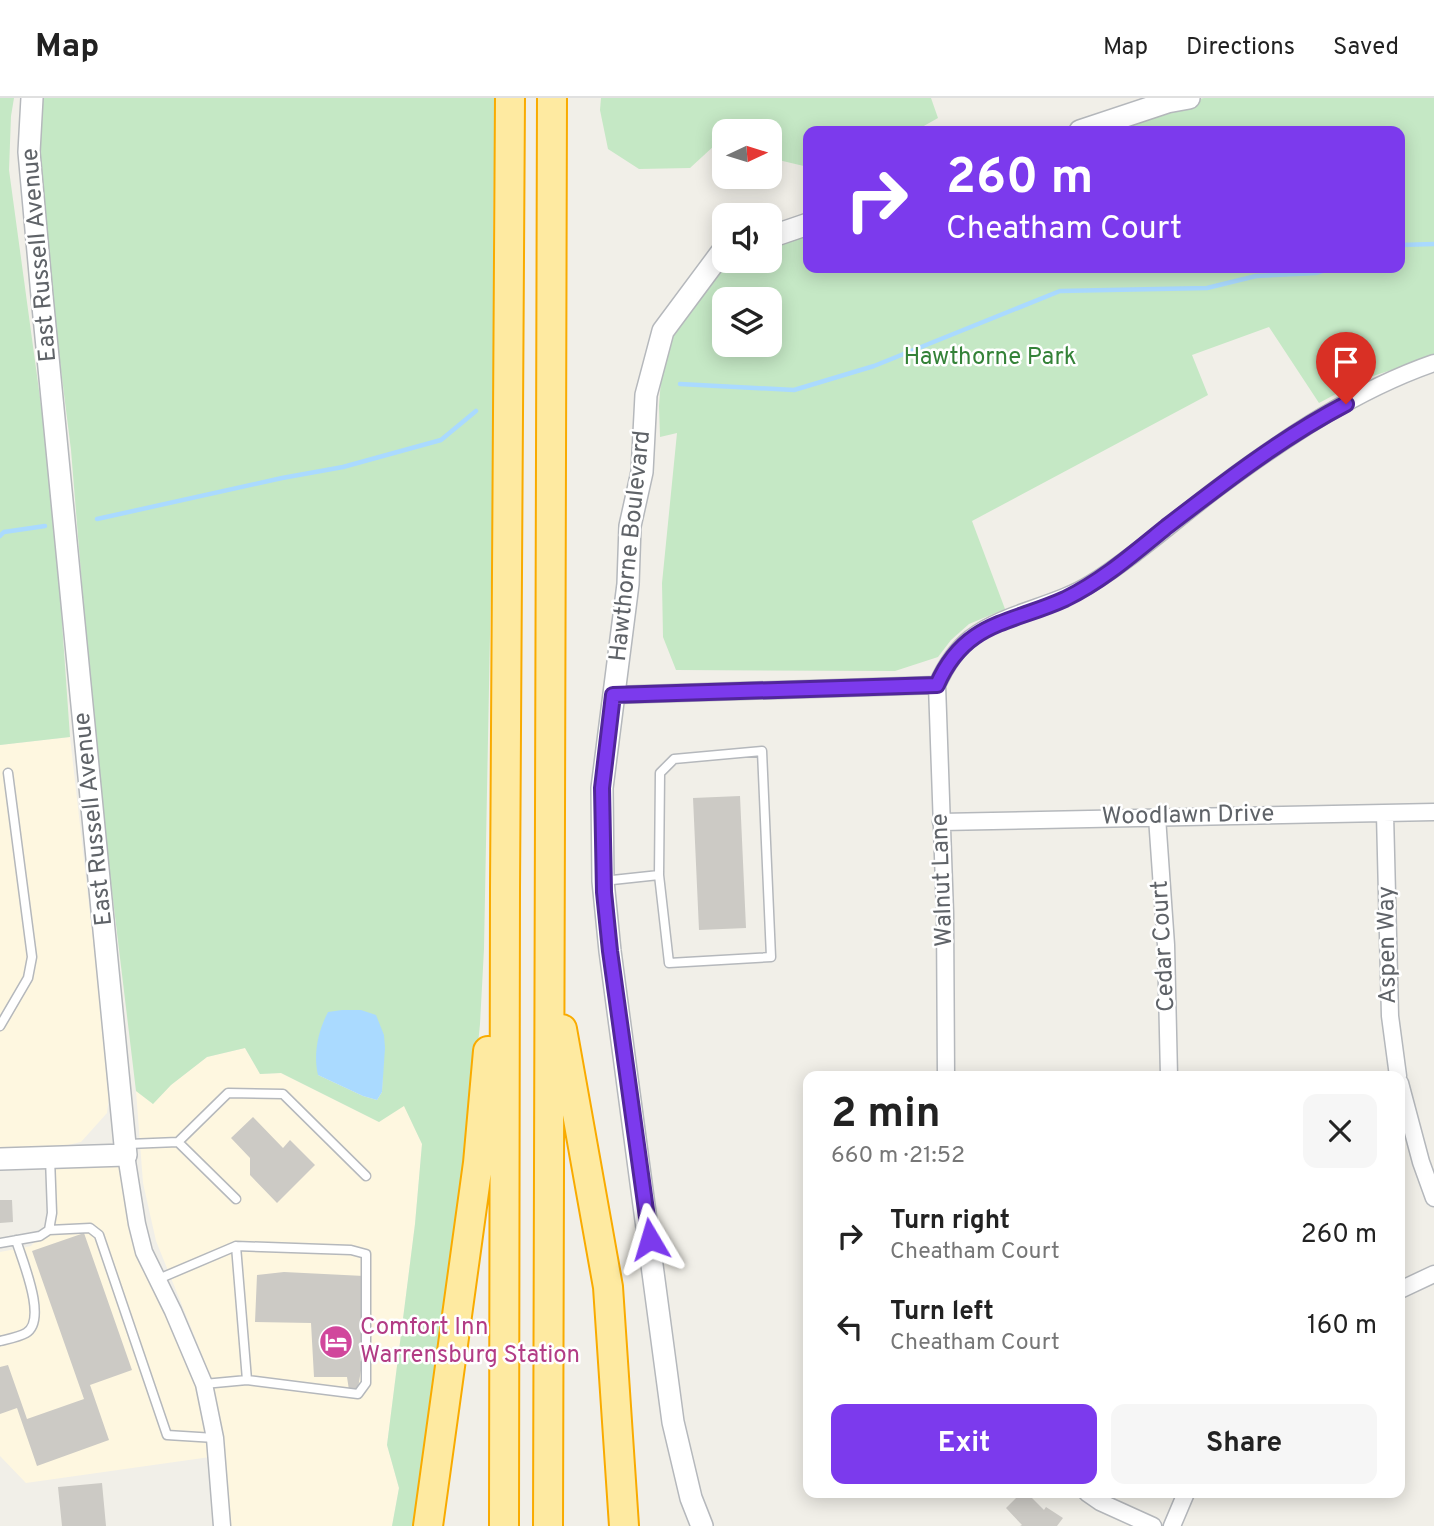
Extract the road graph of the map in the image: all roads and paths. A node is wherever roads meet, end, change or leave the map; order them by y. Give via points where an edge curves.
1 (32, 98) edge
2 (510, 98) edge
3 (552, 98) edge
4 (1189, 98) edge
5 (1095, 126) edge
6 (803, 226) edge
7 (782, 233) edge
8 (712, 265) edge
9 (1434, 363) edge
10 (937, 685) junction
11 (613, 695) junction
12 (8, 772) dead end
13 (1434, 812) edge
14 (1385, 814) junction
15 (1157, 817) junction
16 (941, 822) junction
17 (660, 875) junction
18 (603, 881) junction
19 (505, 888) junction
20 (549, 964) junction
21 (0, 1026) edge
22 (946, 1071) edge
23 (1169, 1071) edge
24 (1397, 1071) edge
25 (1405, 1102) edge
26 (178, 1142) junction
27 (126, 1150) junction
28 (50, 1158) junction
29 (0, 1159) edge
30 (366, 1176) dead end
31 (1434, 1198) edge
32 (236, 1199) dead end
33 (50, 1230) junction
34 (16, 1240) junction
35 (0, 1243) edge
36 (236, 1247) junction
37 (1434, 1274) edge
38 (156, 1280) junction
39 (1405, 1288) edge
40 (0, 1341) edge
41 (247, 1380) junction
42 (204, 1384) junction
43 (215, 1438) junction
44 (1094, 1498) edge
45 (1184, 1498) edge
46 (222, 1526) edge
47 (428, 1526) edge
48 (504, 1526) edge
49 (548, 1526) edge
50 (624, 1526) edge
51 (702, 1526) edge
52 (1153, 1526) edge
53 (1172, 1526) edge

1 - 27 street, East Russell Avenue via 29,152
2 - 19 highway
3 - 20 highway
4 - 5 street
6 - 7 street
8 - 11 street, Hawthorne Boulevard via 663,331 646,394 642,472 630,526 628,584
9 - 10 street via 1405,373 1320,418 1090,584 970,639 946,665
10 - 11 street
10 - 16 street, Walnut Lane
11 - 18 street, Hawthorne Boulevard via 602,788
12 - 21 lane via 32,957 27,978
13 - 14 street, Woodlawn Drive
14 - 15 street, Woodlawn Drive
14 - 24 street, Aspen Way via 1390,1016
15 - 16 street, Woodlawn Drive
15 - 23 street, Cedar Court
16 - 22 street, Walnut Lane
17 - 17 lane via 669,963 771,957 762,751 674,759 660,773
17 - 18 lane
18 - 51 street, Hawthorne Boulevard via 673,1422
19 - 47 highway via 478,1163
19 - 48 highway
20 - 49 highway
20 - 50 highway via 608,1287
25 - 31 street
26 - 27 lane
26 - 30 lane via 228,1093 283,1094
26 - 32 lane
27 - 28 street
27 - 38 street, East Russell Avenue via 137,1224
28 - 29 street
28 - 33 lane
33 - 34 lane
33 - 43 lane via 90,1228 99,1234 167,1435
34 - 35 lane
34 - 40 lane via 35,1302 35,1322 28,1333
36 - 38 lane
36 - 41 lane
36 - 41 lane via 366,1254 366,1383 358,1394
37 - 39 street
38 - 42 street, East Russell Avenue
41 - 42 lane
42 - 43 street, East Russell Avenue
43 - 46 street, East Russell Avenue
44 - 52 street
45 - 53 street

